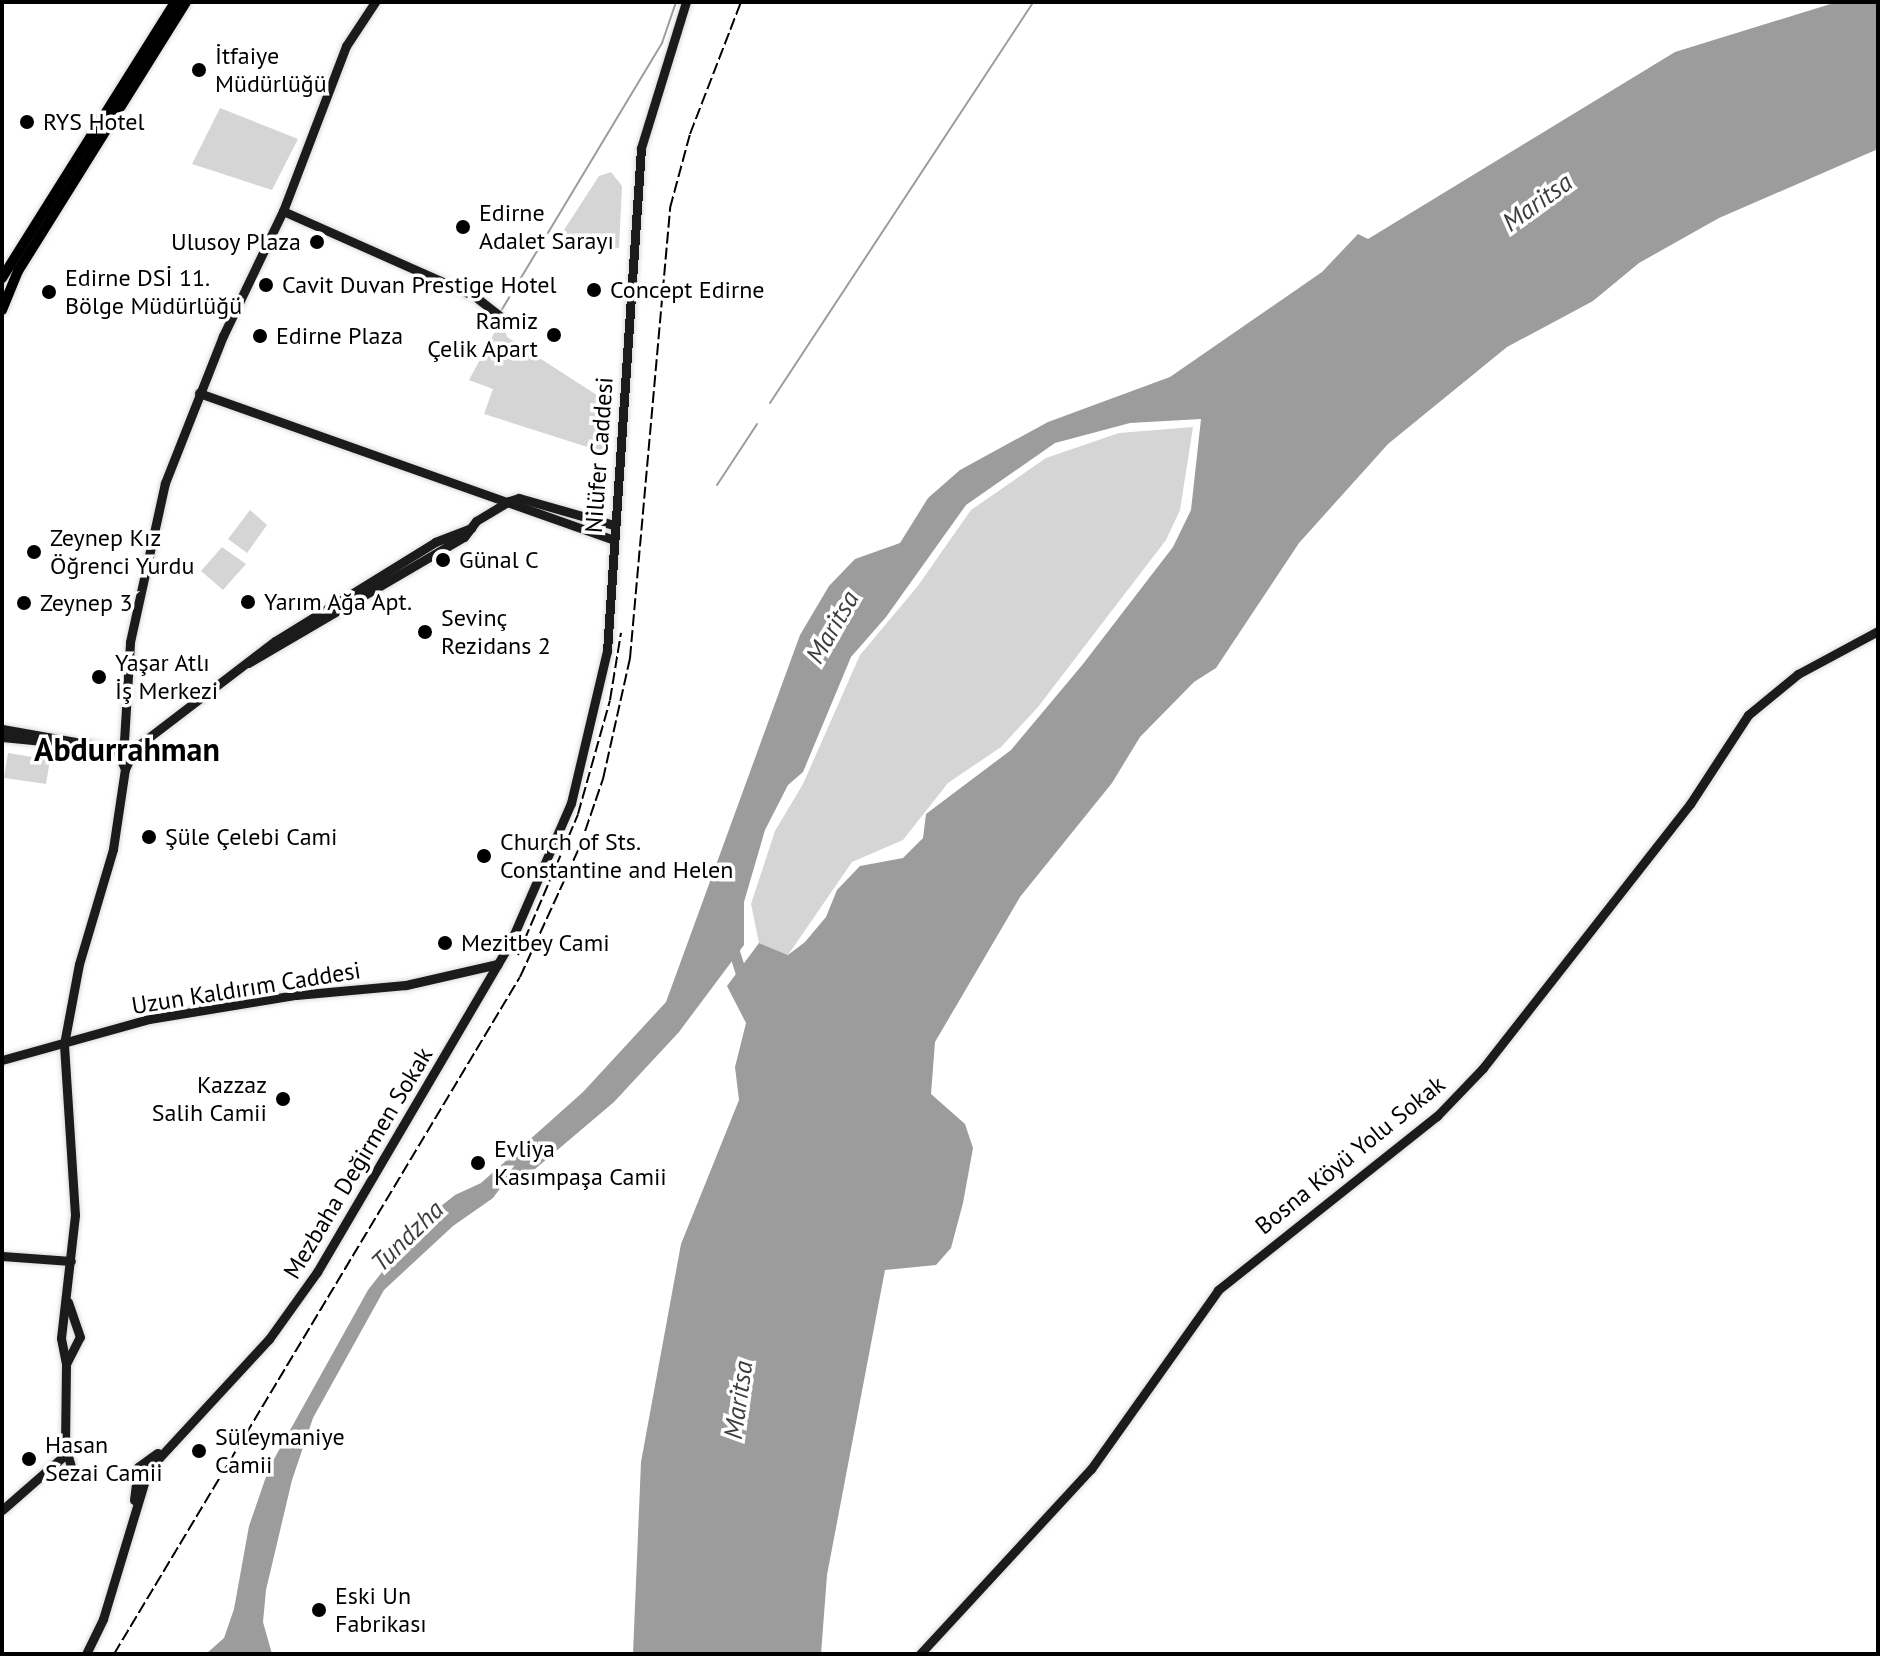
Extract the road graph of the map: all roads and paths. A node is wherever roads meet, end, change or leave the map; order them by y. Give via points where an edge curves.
1 (175, 2) edge
2 (186, 2) edge
3 (375, 2) edge
4 (686, 2) edge
5 (283, 211) junction
6 (2, 278) edge
7 (2, 310) edge
8 (499, 315) dead end
9 (199, 393) junction
10 (509, 501) junction
11 (614, 525) junction
12 (614, 540) junction
13 (1878, 631) edge
14 (2, 729) edge
15 (2, 737) edge
16 (124, 741) junction
17 (72, 742) junction
18 (118, 751) junction
19 (134, 752) junction
20 (125, 769) junction
21 (498, 964) junction
22 (64, 1044) junction
23 (2, 1060) edge
24 (2, 1256) edge
25 (71, 1261) junction
26 (68, 1299) junction
27 (75, 1329) junction
28 (62, 1337) junction
29 (77, 1346) junction
30 (66, 1364) junction
31 (66, 1454) junction
32 (74, 1477) dead end
33 (2, 1510) edge
34 (86, 1654) edge
35 (920, 1654) edge

1 - 6 main road
2 - 7 main road via 18,271
3 - 5 street via 346,46
4 - 11 street, Nilüfer Caddesi via 641,148
5 - 8 street via 473,295
5 - 9 street
9 - 10 street
9 - 16 street via 165,483 151,539 130,642
10 - 11 street via 519,498
10 - 12 street via 519,509
10 - 19 street via 275,641
11 - 12 street, Nilüfer Caddesi
12 - 21 street, Nilüfer Caddesi via 607,651 586,751 529,905
13 - 35 street, Bosna Köyü Yolu Sokak via 1798,674 1748,715 1690,804 1483,1068 1437,1116 1218,1290 1091,1469
14 - 17 street
15 - 17 street
16 - 18 street
16 - 19 street
17 - 18 street
18 - 19 street
18 - 20 street
19 - 20 street
20 - 22 street via 113,849 79,964
21 - 22 street, Uzun Kaldırım Caddesi via 406,985 296,995 149,1019
21 - 34 street, Mezbaha Değirmen Sokak via 285,1319 142,1472 103,1619
22 - 23 street, Uzun Kaldırım Caddesi
22 - 25 street via 74,1172
24 - 25 street
25 - 26 street
26 - 27 street
26 - 28 street
27 - 28 street
27 - 29 street via 80,1337
28 - 29 street
28 - 30 street
29 - 30 street
30 - 31 street
31 - 32 street
31 - 33 street

